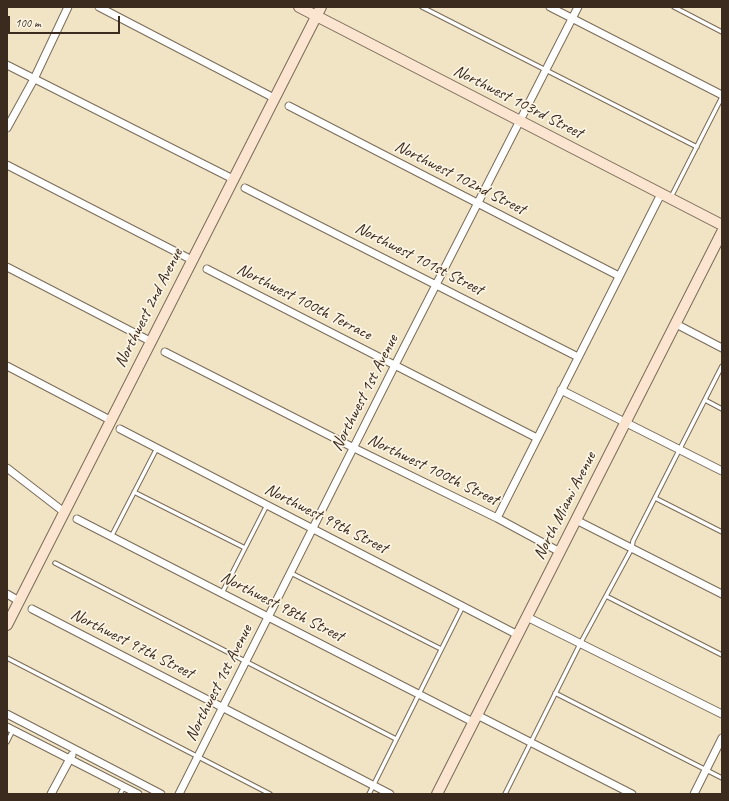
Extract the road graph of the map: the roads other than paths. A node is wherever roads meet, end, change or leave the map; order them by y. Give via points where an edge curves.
1 (68, 7) edge
2 (99, 7) edge
3 (299, 7) edge
4 (422, 7) edge
5 (550, 7) edge
6 (578, 7) edge
7 (674, 7) edge
8 (319, 11) edge
9 (573, 19) junction
10 (722, 32) edge
11 (7, 65) edge
12 (546, 70) junction
13 (34, 79) junction
14 (722, 96) edge
15 (274, 98) junction
16 (289, 106) dead end
17 (520, 121) junction
18 (7, 128) edge
19 (697, 147) junction
20 (7, 165) edge
21 (233, 179) junction
22 (246, 188) dead end
23 (661, 194) junction
24 (670, 198) junction
25 (478, 205) junction
26 (722, 225) edge
27 (722, 232) edge
28 (192, 260) junction
29 (7, 268) edge
30 (207, 269) dead end
31 (619, 276) junction
32 (437, 284) junction
33 (676, 324) junction
34 (150, 341) junction
35 (722, 348) edge
36 (165, 352) dead end
37 (578, 357) junction
38 (396, 365) junction
39 (7, 366) edge
40 (722, 366) edge
41 (561, 390) junction
42 (704, 400) junction
43 (722, 409) edge
44 (110, 420) junction
45 (626, 421) junction
46 (120, 429) dead end
47 (537, 438) junction
48 (156, 448) junction
49 (354, 448) junction
50 (680, 449) junction
51 (7, 468) edge
52 (722, 471) edge
53 (134, 492) junction
54 (655, 498) junction
55 (267, 505) junction
56 (64, 512) junction
57 (496, 518) junction
58 (77, 519) dead end
59 (576, 520) junction
60 (313, 529) junction
61 (722, 532) edge
62 (111, 537) junction
63 (245, 548) junction
64 (632, 548) junction
65 (560, 552) junction
66 (55, 563) dead end
67 (291, 573) junction
68 (222, 593) junction
69 (7, 594) edge
70 (722, 594) edge
71 (606, 596) junction
72 (19, 601) junction
73 (463, 606) junction
74 (32, 609) dead end
75 (269, 617) junction
76 (527, 617) junction
77 (7, 625) edge
78 (518, 635) junction
79 (580, 644) junction
80 (442, 649) junction
81 (722, 655) edge
82 (7, 658) edge
83 (246, 662) junction
84 (419, 694) junction
85 (555, 694) junction
86 (223, 707) junction
87 (7, 714) edge
88 (722, 714) edge
89 (475, 719) junction
90 (10, 728) edge
91 (722, 738) edge
92 (396, 739) junction
93 (7, 742) edge
94 (530, 742) junction
95 (75, 750) junction
96 (198, 757) junction
97 (70, 759) junction
98 (706, 770) junction
99 (722, 778) edge
100 (373, 785) junction
101 (124, 787) junction
102 (505, 793) edge
103 (52, 794) edge
104 (120, 794) edge
105 (138, 794) edge
106 (161, 794) edge
107 (179, 794) edge
108 (270, 794) edge
109 (369, 794) edge
110 (390, 794) edge
111 (437, 794) edge
112 (511, 794) edge
113 (632, 794) edge
114 (694, 794) edge

1 - 13 street
2 - 15 street
3 - 8 main road, Northwest 103rd Street
4 - 12 lane
5 - 9 street
6 - 9 street, Northwest 1st Avenue
7 - 10 lane
8 - 15 main road, Northwest 2nd Avenue
8 - 17 main road, Northwest 103rd Street
9 - 12 street, Northwest 1st Avenue
9 - 14 street
11 - 13 street
12 - 17 street, Northwest 1st Avenue
12 - 19 lane
13 - 18 street
13 - 21 street
14 - 19 lane
15 - 21 main road, Northwest 2nd Avenue
16 - 25 street, Northwest 102nd Street
17 - 23 main road, Northwest 103rd Street
17 - 25 street, Northwest 1st Avenue
19 - 24 lane
20 - 28 street
21 - 28 main road, Northwest 2nd Avenue
22 - 32 street, Northwest 101st Street
23 - 24 main road, Northwest 103rd Street
23 - 31 street
24 - 26 main road, Northwest 103rd Street
25 - 31 street, Northwest 102nd Street
25 - 32 street, Northwest 1st Avenue
27 - 33 main road, North Miami Avenue
28 - 34 main road, Northwest 2nd Avenue
29 - 34 street
30 - 38 street, Northwest 100th Terrace
31 - 37 street
32 - 37 street, Northwest 101st Street
32 - 38 street, Northwest 1st Avenue
33 - 35 street
33 - 45 main road, North Miami Avenue
34 - 44 main road, Northwest 2nd Avenue
36 - 49 street, Northwest 100th Street
37 - 41 street
38 - 47 street, Northwest 100th Terrace
38 - 49 street, Northwest 1st Avenue
39 - 44 street
40 - 42 lane
41 - 45 street
41 - 47 street
42 - 43 lane
42 - 50 lane
44 - 56 main road, Northwest 2nd Avenue
45 - 50 street
45 - 59 main road, North Miami Avenue
46 - 48 street, Northwest 99th Street
47 - 57 street
48 - 53 lane
48 - 55 street, Northwest 99th Street
49 - 57 street, Northwest 100th Street
49 - 60 street, Northwest 1st Avenue
50 - 52 street
50 - 54 lane
51 - 56 street
53 - 62 lane
53 - 63 lane
54 - 61 lane
54 - 64 lane via 633,541
55 - 60 street, Northwest 99th Street
55 - 63 lane
56 - 72 main road, Northwest 2nd Avenue
57 - 65 street, Northwest 100th Street
58 - 62 street, Northwest 98th Street
59 - 64 street
59 - 65 main road, North Miami Avenue
60 - 67 street, Northwest 1st Avenue
60 - 73 street, Northwest 99th Street
62 - 68 street, Northwest 98th Street
63 - 68 lane
64 - 70 street
64 - 71 lane
65 - 76 main road, North Miami Avenue
66 - 83 lane
67 - 75 street, Northwest 1st Avenue
67 - 80 lane
68 - 75 street, Northwest 98th Street
69 - 72 street
71 - 79 lane
71 - 81 lane
72 - 77 main road, Northwest 2nd Avenue
73 - 78 street, Northwest 99th Street
73 - 80 lane
74 - 86 street, Northwest 97th Street
75 - 83 street, Northwest 1st Avenue
75 - 84 street, Northwest 98th Street
76 - 78 main road, North Miami Avenue
76 - 79 street
78 - 89 main road, North Miami Avenue
79 - 85 lane
79 - 88 street
80 - 84 lane
82 - 96 lane
83 - 86 street, Northwest 1st Avenue
83 - 92 lane
84 - 89 street, Northwest 98th Street
84 - 92 lane
85 - 94 lane
85 - 98 lane
86 - 96 street, Northwest 1st Avenue
86 - 100 street, Northwest 97th Street
87 - 95 street
89 - 94 street, Northwest 98th Street
89 - 111 main road, North Miami Avenue
90 - 93 lane
90 - 97 street
91 - 98 street
92 - 100 lane
94 - 102 lane
94 - 113 street, Northwest 98th Street
95 - 97 street
95 - 106 street
96 - 107 street, Northwest 1st Avenue
96 - 108 lane
97 - 101 street
97 - 103 street
98 - 99 lane
98 - 114 street
100 - 109 lane
100 - 110 street, Northwest 97th Street
101 - 104 lane
101 - 105 street
102 - 112 lane

